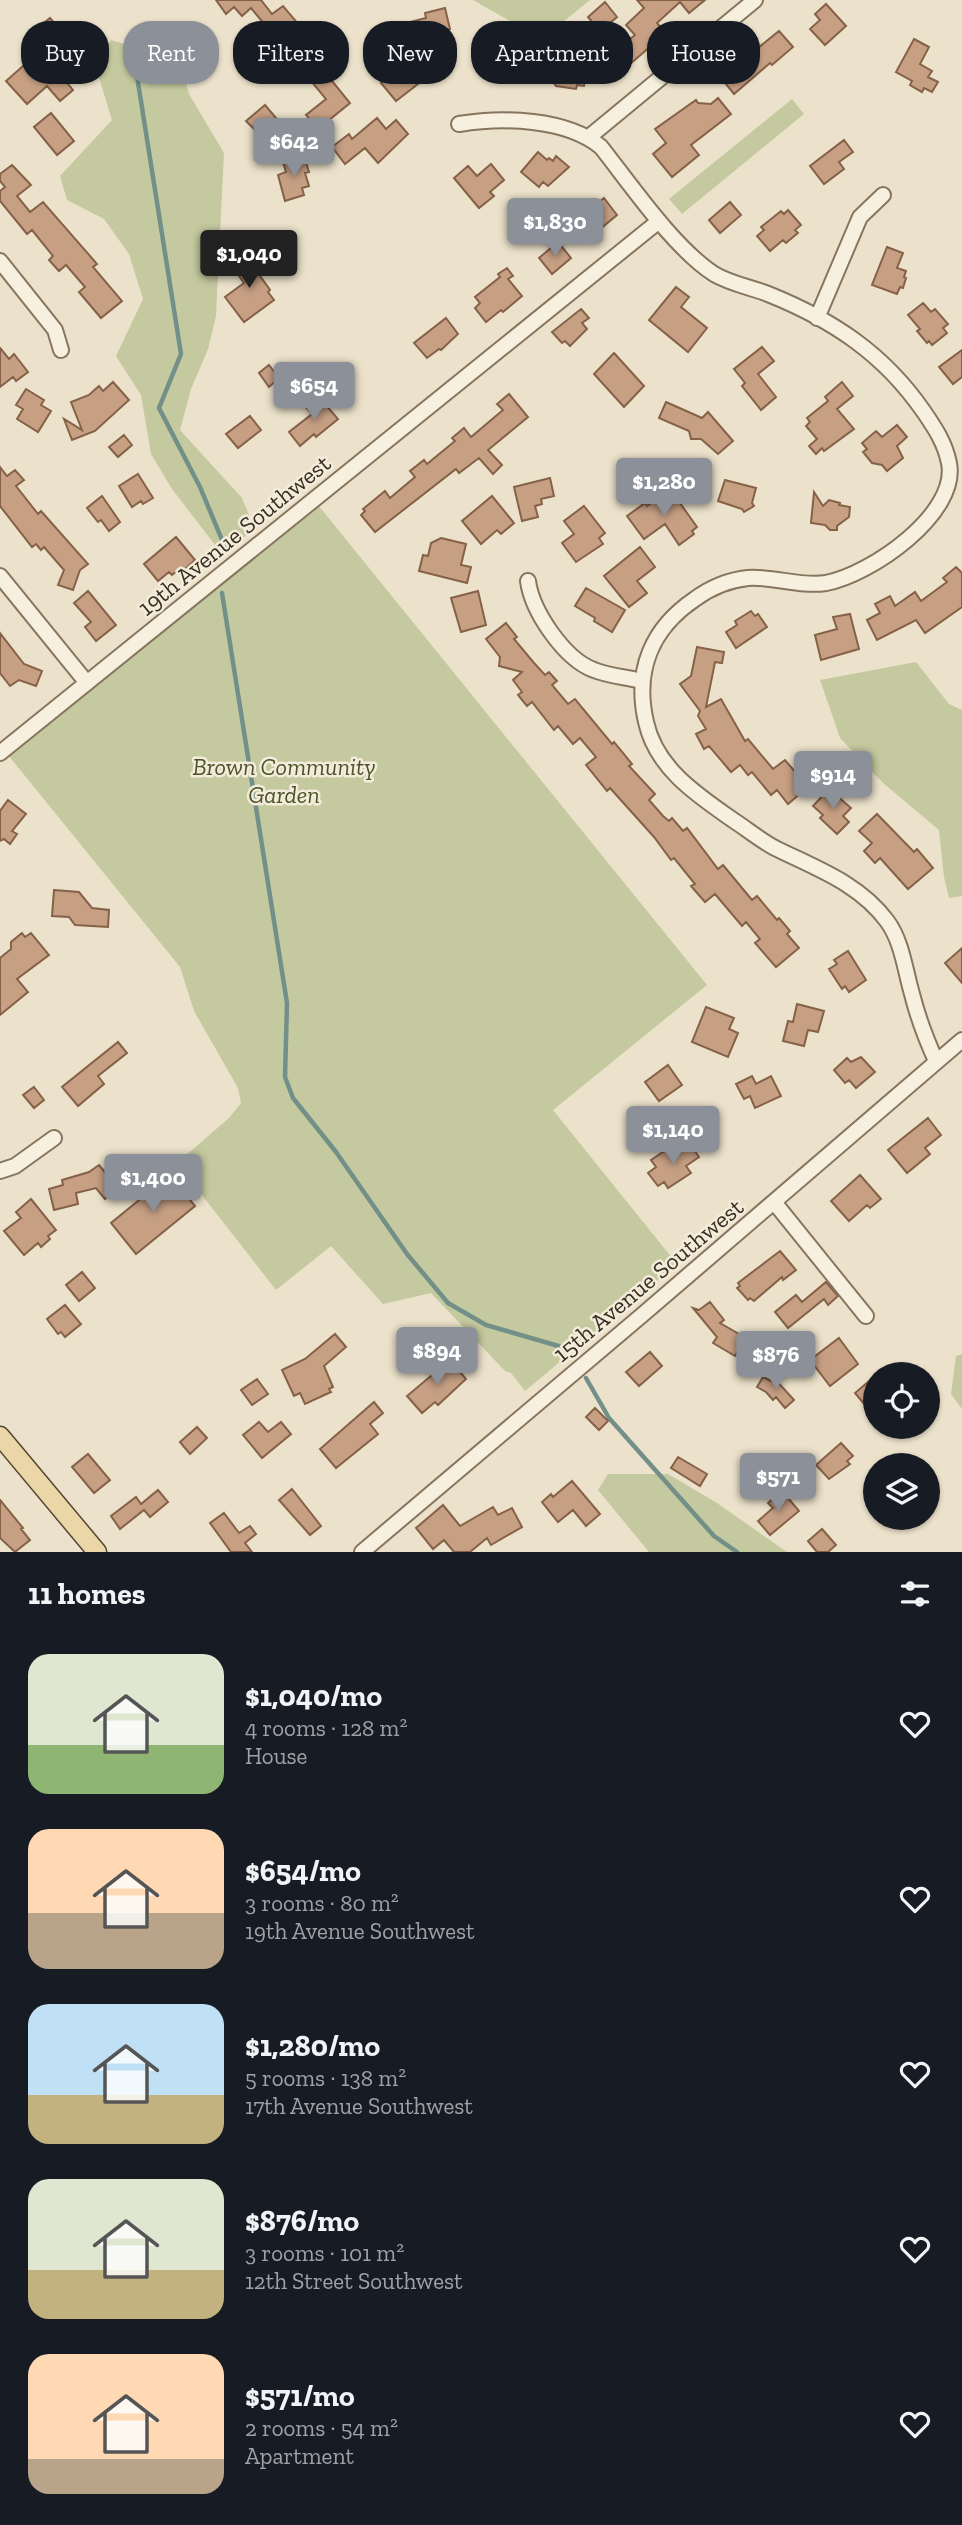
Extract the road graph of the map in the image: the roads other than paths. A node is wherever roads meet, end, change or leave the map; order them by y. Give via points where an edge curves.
1 (755, 0) edge
2 (459, 124) dead end
3 (589, 137) junction
4 (883, 195) dead end
5 (659, 221) junction
6 (0, 261) edge
7 (817, 318) junction
8 (61, 350) dead end
9 (0, 576) edge
10 (528, 581) dead end
11 (642, 681) junction
12 (87, 683) junction
13 (0, 753) edge
14 (962, 1040) edge
15 (936, 1061) junction
16 (54, 1138) dead end
17 (0, 1171) edge
18 (774, 1202) junction
19 (866, 1316) dead end
20 (0, 1436) edge
21 (97, 1552) edge
22 (362, 1552) edge

1 - 3 street
2 - 3 street via 515,120
3 - 5 street
4 - 7 street via 860,217
5 - 7 street via 715,274
5 - 12 street, 19th Avenue Southwest
6 - 8 street via 55,330
7 - 11 street via 868,349 908,389 937,432 949,466 939,508 860,572 823,583 748,578 700,596 663,627
9 - 12 street
10 - 11 street via 536,607 570,655 592,670
11 - 15 street via 642,704 653,744 682,781 772,846 857,891 887,921
12 - 13 street, 19th Avenue Southwest
14 - 15 street, 15th Avenue Southwest
15 - 18 street, 15th Avenue Southwest
16 - 17 street via 15,1166
18 - 19 street
18 - 22 street, 15th Avenue Southwest
20 - 21 main road

